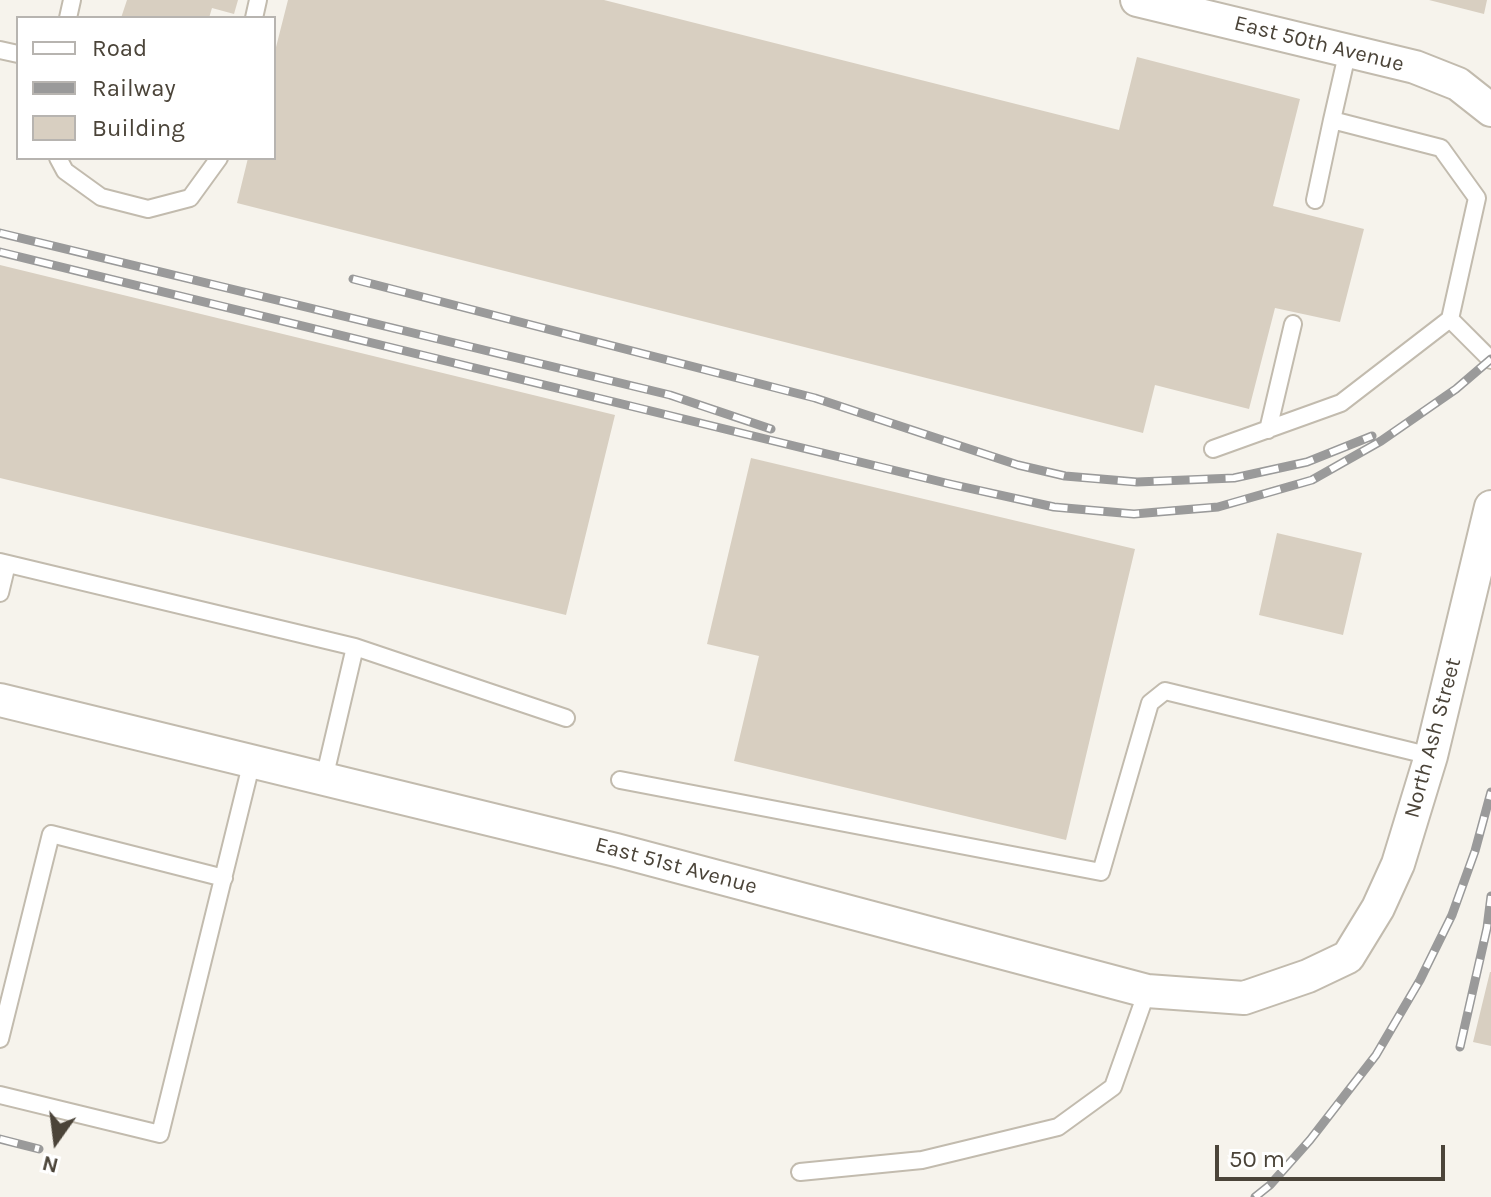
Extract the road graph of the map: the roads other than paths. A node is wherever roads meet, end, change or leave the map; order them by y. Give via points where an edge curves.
1 (1137, 0) edge
2 (1348, 50) junction
3 (1491, 110) edge
4 (1332, 120) junction
5 (59, 160) edge
6 (218, 160) edge
7 (1315, 200) dead end
8 (1450, 319) junction
9 (1293, 324) dead end
10 (1491, 360) edge
11 (1268, 430) junction
12 (1213, 449) dead end
13 (1489, 520) edge
14 (4, 563) edge
15 (0, 593) edge
16 (355, 647) junction
17 (0, 700) edge
18 (566, 718) dead end
19 (1431, 756) junction
20 (252, 761) junction
21 (324, 779) junction
22 (620, 780) dead end
23 (224, 878) junction
24 (1348, 957) joint
25 (1147, 991) junction
26 (0, 1039) edge
27 (0, 1095) edge
28 (800, 1172) dead end

1 - 2 street, East 50th Avenue
2 - 3 street, East 50th Avenue via 1439,76
2 - 4 lane
4 - 7 lane
4 - 8 lane via 1441,148 1477,198
5 - 6 lane via 65,171 101,197 148,209 190,198
8 - 10 lane
8 - 11 lane via 1341,403
9 - 11 lane
11 - 12 lane
13 - 19 street, North Ash Street
14 - 15 lane
14 - 16 lane
16 - 18 lane
16 - 21 lane
17 - 20 street, East 51st Avenue
19 - 22 lane via 1165,691 1150,703 1101,872
19 - 24 street, North Ash Street via 1398,864
20 - 21 street, East 51st Avenue
20 - 23 lane
21 - 25 street, East 51st Avenue via 616,850
23 - 26 lane via 51,834
23 - 27 lane via 160,1134
24 - 25 street, East 51st Avenue via 1244,998
25 - 28 lane via 1113,1087 1058,1127 922,1160

